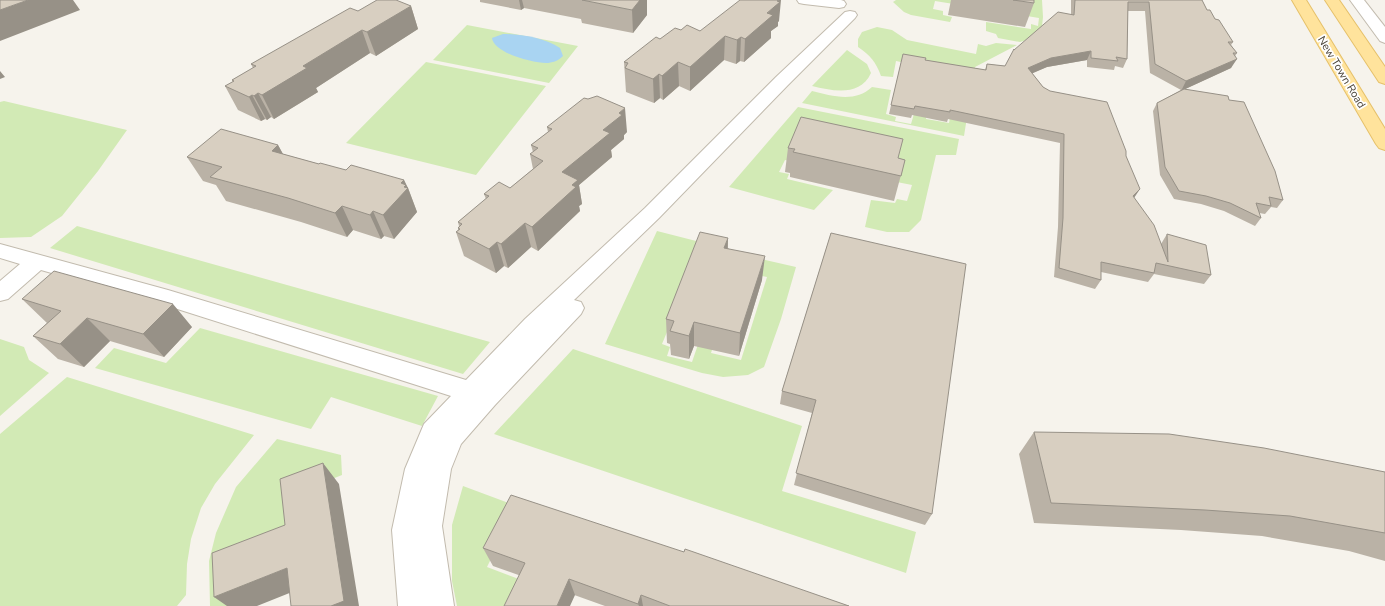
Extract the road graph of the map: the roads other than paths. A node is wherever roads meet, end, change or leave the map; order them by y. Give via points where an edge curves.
1 (804, 0) edge
2 (1299, 0) edge
3 (1332, 0) edge
4 (1357, 0) edge
5 (846, 8) edge
6 (1385, 38) edge
7 (1385, 79) edge
8 (792, 81) junction
9 (1385, 144) edge
10 (0, 251) edge
11 (37, 262) junction
12 (0, 293) edge
13 (471, 392) junction
14 (413, 606) edge
15 (439, 606) edge

1 - 5 street
2 - 9 main road, New Town Road
3 - 7 main road
4 - 6 street
5 - 8 street via 843,42
8 - 13 street via 533,325
8 - 15 street via 664,220 550,330 451,437 438,469 428,526
10 - 11 street
11 - 12 street
11 - 13 street via 168,298
13 - 14 street via 434,432 418,469 406,530

